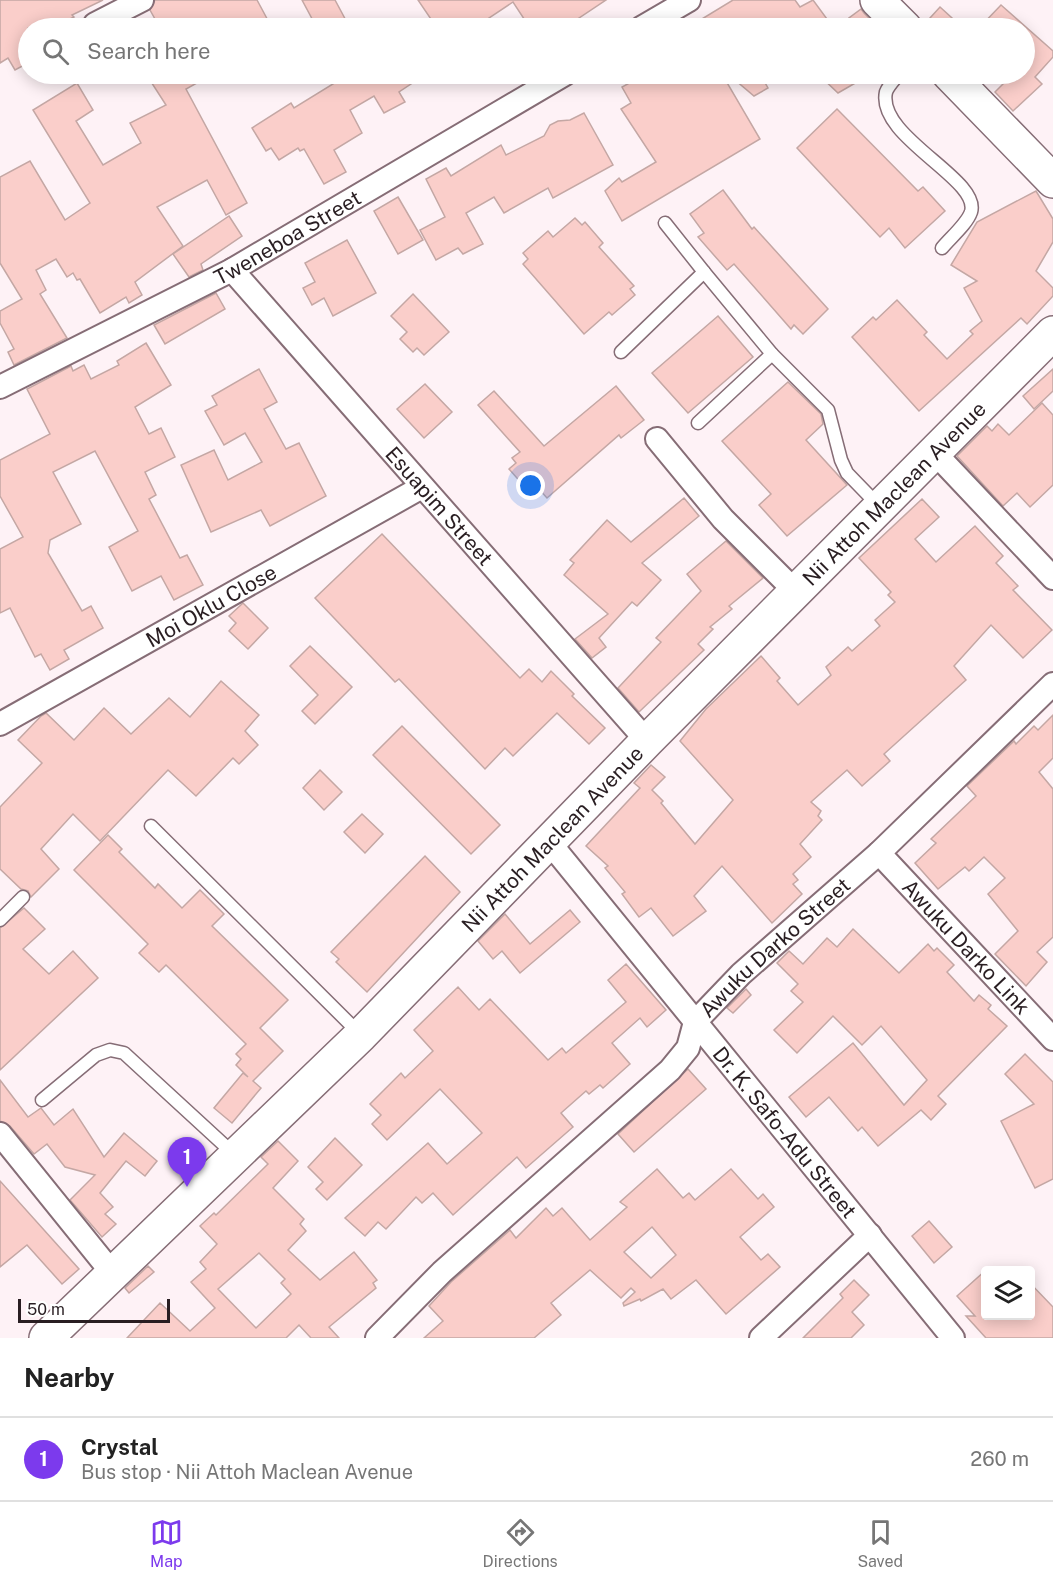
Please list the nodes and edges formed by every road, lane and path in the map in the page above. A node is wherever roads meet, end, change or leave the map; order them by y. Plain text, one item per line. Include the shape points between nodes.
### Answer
1 (142, 0) edge
2 (690, 0) edge
3 (877, 0) edge
4 (107, 18) edge
5 (658, 18) edge
6 (895, 18) edge
7 (548, 84) edge
8 (892, 84) edge
9 (959, 84) edge
10 (1053, 181) edge
11 (665, 224) dead end
12 (942, 248) dead end
13 (232, 270) junction
14 (704, 272) junction
15 (1053, 333) edge
16 (621, 352) dead end
17 (772, 354) junction
18 (0, 387) edge
19 (698, 423) dead end
20 (657, 439) dead end
21 (934, 453) junction
22 (422, 487) junction
23 (881, 508) junction
24 (1053, 578) edge
25 (796, 592) junction
26 (1053, 684) edge
27 (0, 724) edge
28 (647, 741) junction
29 (151, 826) dead end
30 (549, 843) junction
31 (879, 853) junction
32 (23, 897) dead end
33 (0, 920) edge
34 (695, 1022) junction
35 (361, 1035) junction
36 (1053, 1039) edge
37 (42, 1100) dead end
38 (0, 1134) edge
39 (236, 1155) junction
40 (870, 1235) junction
41 (113, 1274) junction
42 (59, 1334) edge
43 (377, 1338) edge
44 (761, 1338) edge
45 (953, 1338) edge

1 - 4 street
2 - 5 street
3 - 6 street
7 - 13 street, Tweneboa Street
8 - 12 lane via 885,101 894,123 972,201 971,213
9 - 10 street
11 - 14 lane
13 - 18 street, Tweneboa Street
13 - 22 street, Esuapim Street
14 - 16 lane
14 - 17 lane
15 - 21 street, Nii Attoh Maclean Avenue
17 - 19 lane
17 - 23 lane via 828,410 847,473
20 - 25 street via 723,519
21 - 23 street, Nii Attoh Maclean Avenue
21 - 24 street
22 - 27 street, Moi Oklu Close
22 - 28 street, Esuapim Street
23 - 25 street, Nii Attoh Maclean Avenue
25 - 28 street, Nii Attoh Maclean Avenue
26 - 31 street, Awuku Darko Street
28 - 30 street, Nii Attoh Maclean Avenue
29 - 35 lane
30 - 34 street, Dr. K. Safo-Adu Street
30 - 35 street, Nii Attoh Maclean Avenue
31 - 34 street, Awuku Darko Street via 741,974
31 - 36 street, Awuku Darko Link
32 - 33 lane
34 - 40 street, Dr. K. Safo-Adu Street
34 - 43 street, Awuku Darko Street via 688,1048 670,1070 442,1272
35 - 39 street, Nii Attoh Maclean Avenue
37 - 39 lane via 96,1055 110,1050 124,1053
38 - 41 street
39 - 41 street, Nii Attoh Maclean Avenue
40 - 44 street
40 - 45 street, Dr. K. Safo-Adu Street
41 - 42 street, Nii Attoh Maclean Avenue

